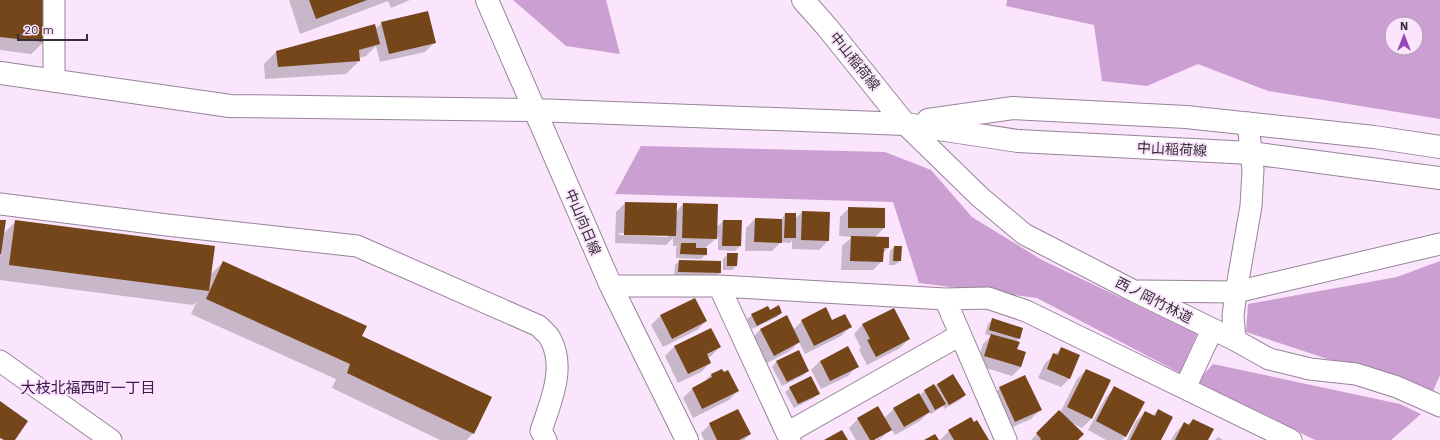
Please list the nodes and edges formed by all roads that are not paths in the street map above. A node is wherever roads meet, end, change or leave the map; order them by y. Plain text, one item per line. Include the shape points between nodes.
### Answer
1 (54, 0) edge
2 (487, 0) edge
3 (803, 0) edge
4 (0, 73) edge
5 (54, 81) junction
6 (535, 110) junction
7 (1248, 123) junction
8 (905, 124) junction
9 (1440, 147) edge
10 (1251, 153) junction
11 (1440, 178) edge
12 (0, 204) edge
13 (1440, 244) edge
14 (611, 286) junction
15 (719, 286) junction
16 (1134, 291) junction
17 (1236, 292) junction
18 (945, 299) junction
19 (1212, 330) junction
20 (960, 335) junction
21 (1235, 340) junction
22 (0, 362) edge
23 (1185, 388) junction
24 (1440, 406) edge
25 (788, 437) edge
26 (111, 440) edge
27 (546, 440) edge
28 (687, 440) edge
29 (1006, 440) edge
30 (1291, 440) edge

1 - 5 street
2 - 6 main road, 中山向日線
3 - 8 main road, 中山稲荷線
4 - 5 main road
5 - 6 main road via 230,106
6 - 8 main road
6 - 14 main road, 中山向日線
7 - 8 main road via 1186,117 1013,108
7 - 9 main road
7 - 10 street
8 - 10 main road, 中山稲荷線 via 1018,141
8 - 16 street, 西ノ岡竹林道 via 980,197 1024,234
10 - 11 main road, 中山稲荷線
10 - 17 street via 1251,206
12 - 27 street via 357,246 539,326 551,339 557,353 554,391 541,431
13 - 17 street
14 - 15 street
14 - 28 main road, 中山向日線
15 - 18 street
15 - 25 street
16 - 17 street
16 - 19 street, 西ノ岡竹林道
17 - 21 street via 1233,316
18 - 20 street
18 - 23 street via 988,298 1026,311
19 - 21 street, 西ノ岡竹林道
19 - 23 street
20 - 25 street
20 - 29 street
21 - 24 street, 西ノ岡竹林道 via 1269,359 1310,369 1356,374 1397,387
22 - 26 street
23 - 30 street

